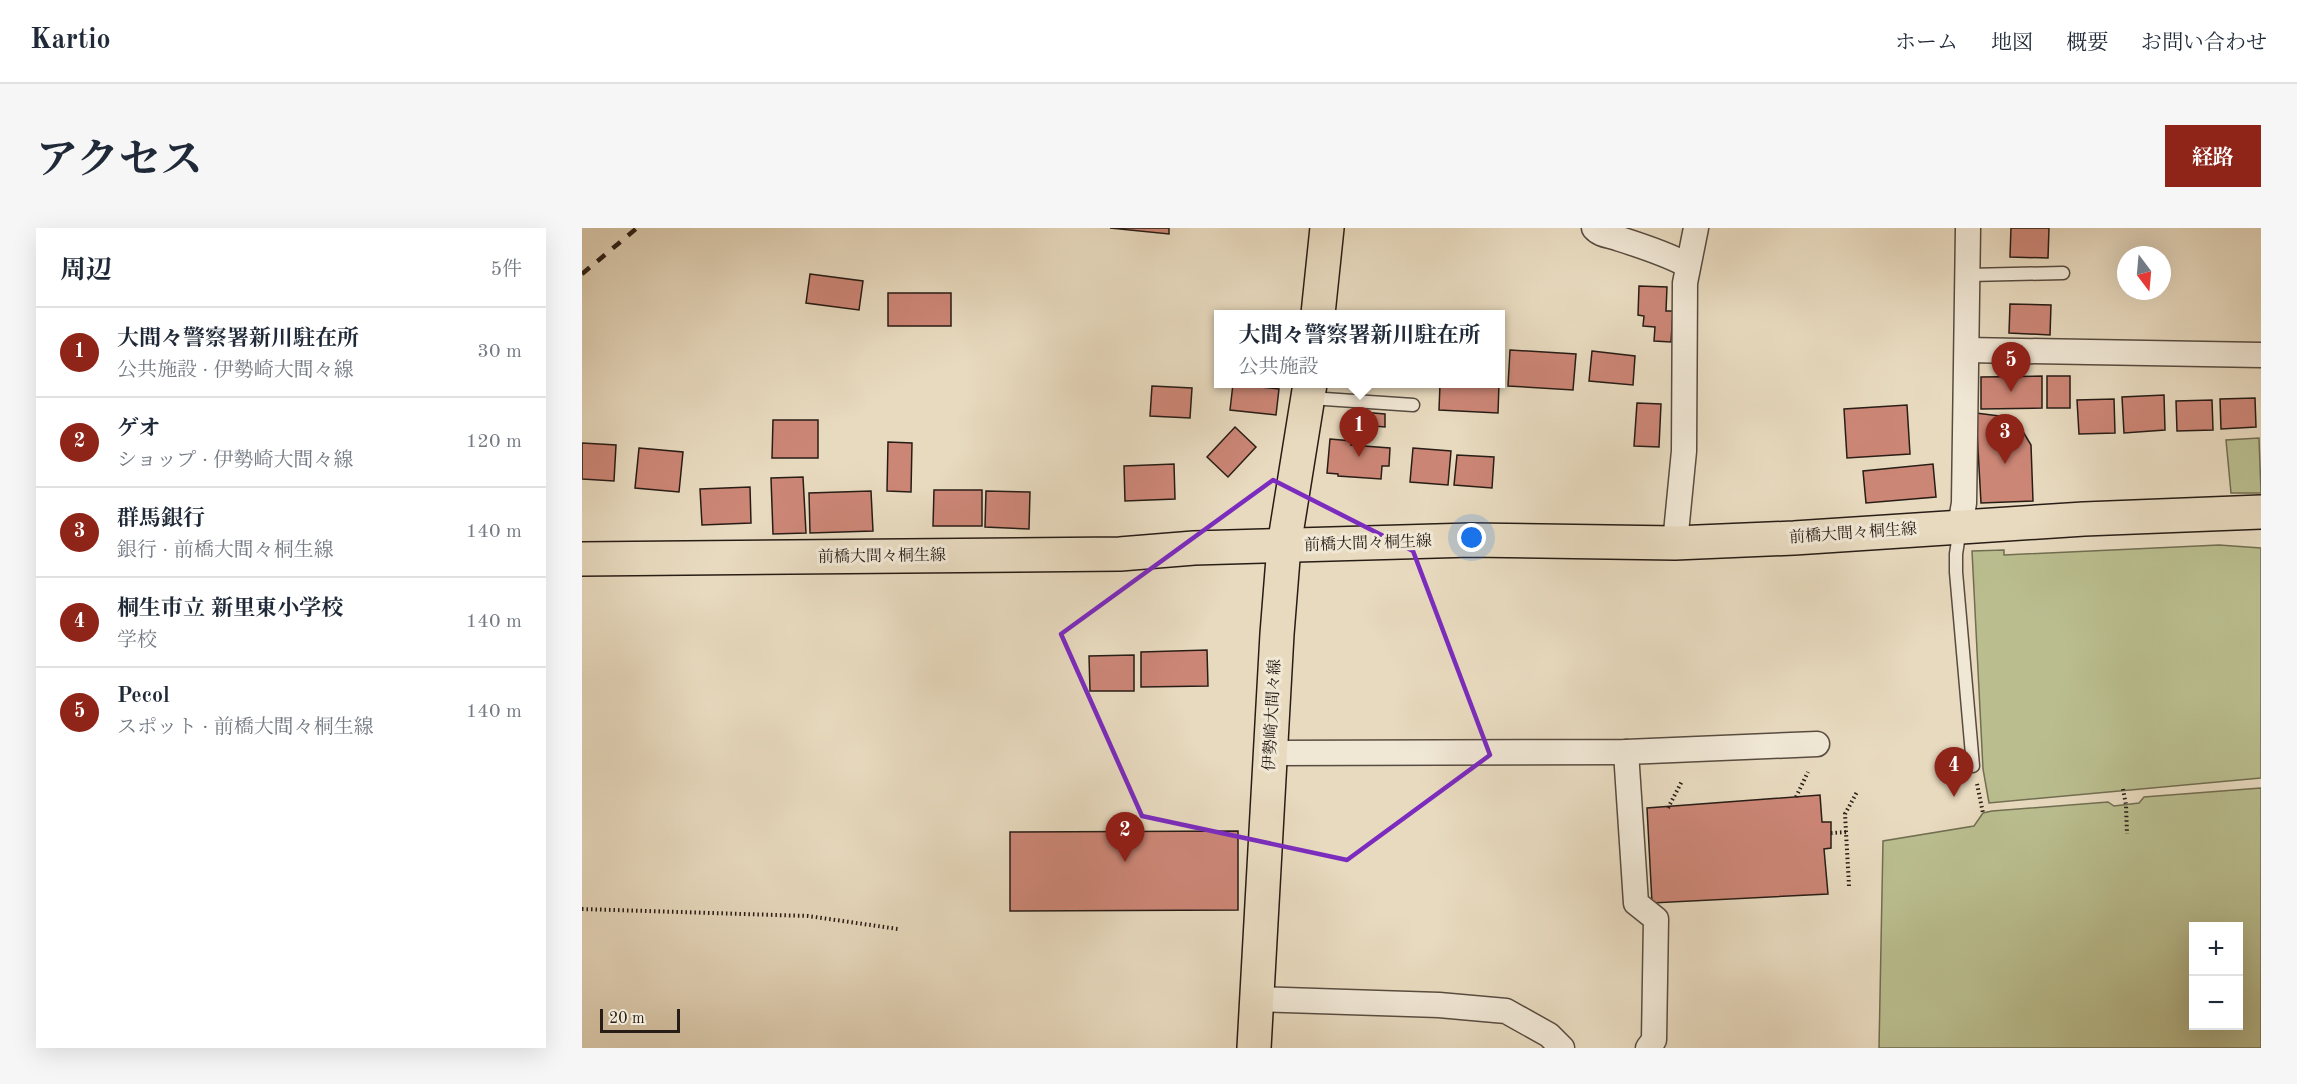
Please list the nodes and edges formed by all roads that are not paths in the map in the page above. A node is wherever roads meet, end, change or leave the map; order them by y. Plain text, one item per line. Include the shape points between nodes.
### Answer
1 (1327, 228) edge
2 (1594, 228) edge
3 (1696, 228) edge
4 (1968, 228) edge
5 (1688, 265) junction
6 (2063, 273) dead end
7 (1969, 275) junction
8 (1319, 310) edge
9 (1967, 350) junction
10 (2261, 355) edge
11 (1309, 391) edge
12 (1413, 405) dead end
13 (2261, 512) edge
14 (1960, 526) junction
15 (1675, 543) junction
16 (1284, 546) junction
17 (582, 559) edge
18 (1817, 744) dead end
19 (1626, 752) junction
20 (1271, 753) junction
21 (1973, 766) road end
22 (1256, 999) junction
23 (1254, 1048) edge
24 (1562, 1048) edge
25 (1648, 1048) edge

1 - 8 main road
2 - 5 street via 1598,233
3 - 5 street
4 - 7 street
5 - 15 street via 1684,451
6 - 7 lane
7 - 9 street
9 - 10 street
9 - 14 street via 1964,503
11 - 12 lane
11 - 16 main road, 伊勢崎大間々線
13 - 14 main road, 前橋大間々桐生線
14 - 15 main road, 前橋大間々桐生線
14 - 21 lane via 1956,572
15 - 16 main road, 前橋大間々桐生線 via 1471,540
16 - 17 main road, 前橋大間々桐生線 via 1108,554
16 - 20 main road, 伊勢崎大間々線
18 - 19 street
19 - 20 street
19 - 25 street via 1636,903 1656,919 1654,1040
20 - 22 main road, 伊勢崎大間々線
22 - 23 main road, 伊勢崎大間々線
22 - 24 street via 1506,1011 1549,1035

